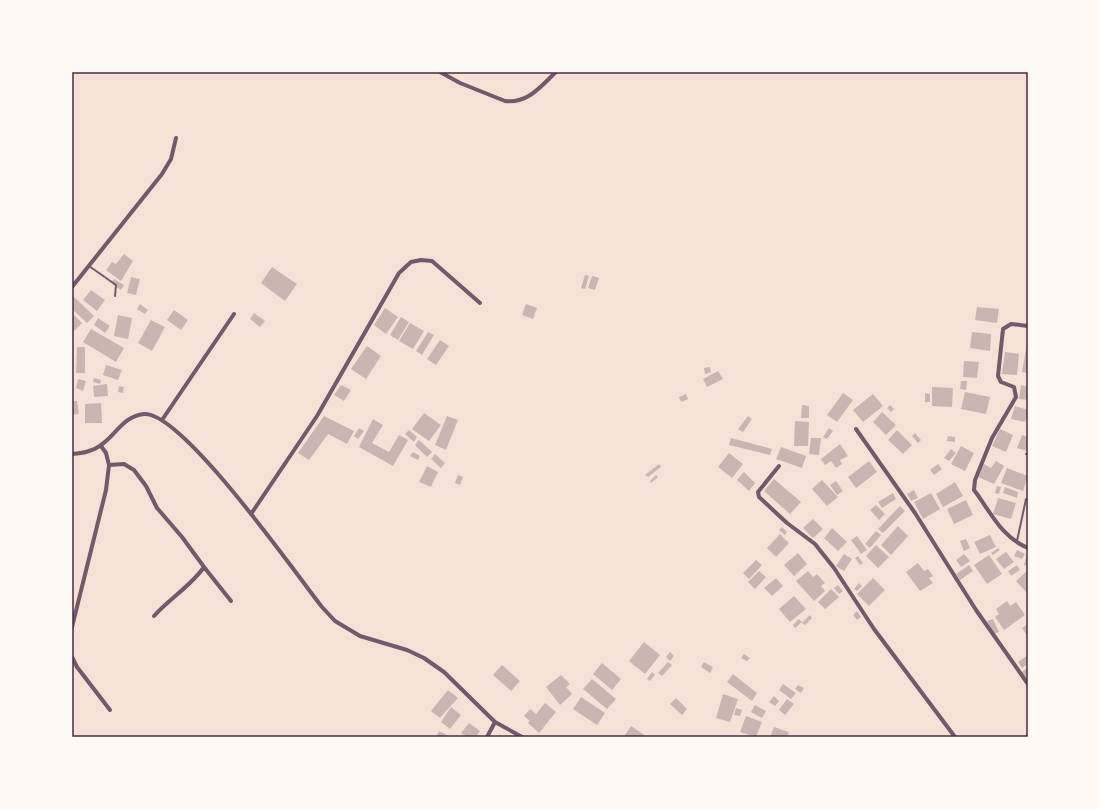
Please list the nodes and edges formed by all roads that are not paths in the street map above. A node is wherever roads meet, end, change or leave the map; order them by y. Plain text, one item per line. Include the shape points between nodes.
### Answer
1 (440, 72) edge
2 (556, 72) edge
3 (176, 138) dead end
4 (89, 266) junction
5 (72, 287) edge
6 (115, 296) dead end
7 (480, 303) dead end
8 (234, 314) dead end
9 (1028, 326) edge
10 (162, 420) junction
11 (856, 429) dead end
12 (100, 446) junction
13 (72, 454) edge
14 (109, 465) junction
15 (779, 466) dead end
16 (1028, 499) edge
17 (251, 514) junction
18 (1017, 543) junction
19 (1028, 548) edge
20 (204, 567) junction
21 (231, 602) dead end
22 (154, 616) dead end
23 (72, 627) edge
24 (72, 657) edge
25 (1028, 684) edge
26 (110, 710) dead end
27 (495, 722) junction
28 (487, 737) edge
29 (522, 737) edge
30 (955, 737) edge

1 - 2 street via 506,102 527,98
3 - 4 street via 171,159 162,174
4 - 5 street
4 - 6 lane via 116,285
7 - 17 street via 432,261 411,262 399,273 317,416
8 - 10 street
9 - 18 street via 1011,324 1003,329 998,376 1001,382 1014,388 1016,397 992,438 974,484 977,494 998,525
10 - 12 street via 149,414 135,416 125,421
10 - 17 street via 194,448
11 - 25 street via 911,506 976,610
12 - 13 street
12 - 14 street via 106,453
14 - 20 street via 124,464 134,470 157,508
14 - 23 street via 106,490
15 - 30 street via 758,492 759,497 815,544 874,629
16 - 18 lane
17 - 27 street via 335,621 360,636 407,650 424,658 444,672
18 - 19 street
20 - 21 street
20 - 22 street via 197,578
24 - 26 street
27 - 28 street
27 - 29 street

